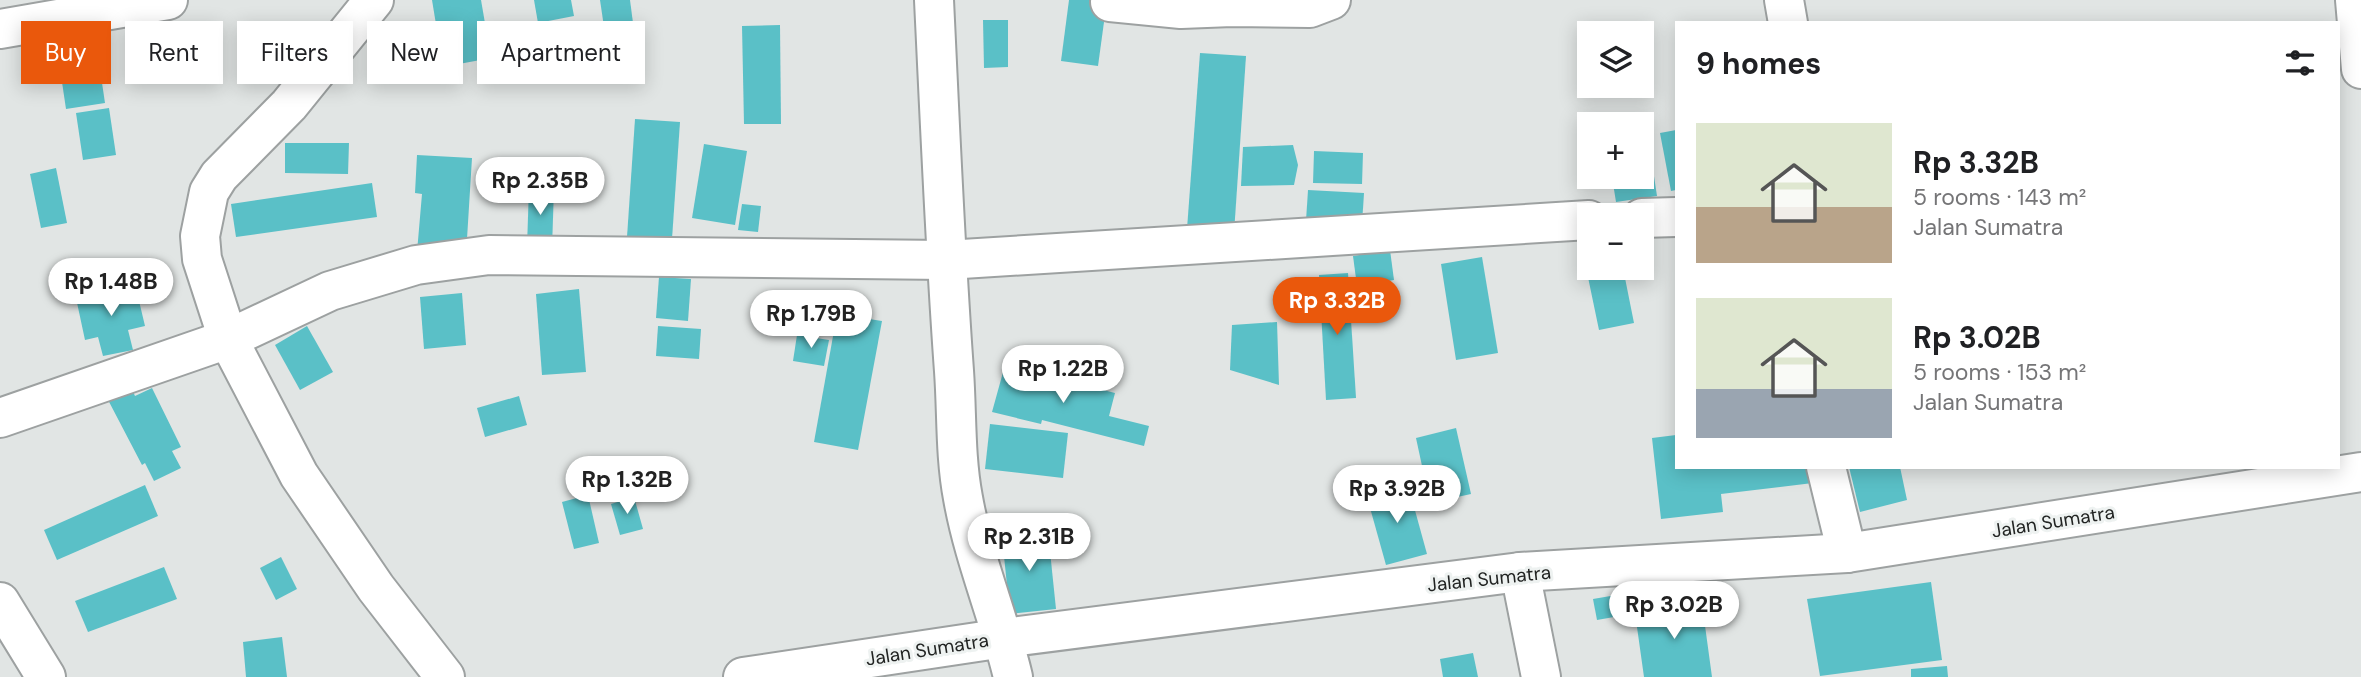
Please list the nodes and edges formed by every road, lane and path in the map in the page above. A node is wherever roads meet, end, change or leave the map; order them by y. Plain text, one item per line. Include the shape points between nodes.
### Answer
1 (168, 0) edge
2 (374, 0) edge
3 (934, 0) edge
4 (1331, 0) edge
5 (1784, 0) edge
6 (2355, 0) edge
7 (1110, 2) dead end
8 (1788, 21) edge
9 (0, 29) edge
10 (2353, 59) edge
11 (1675, 217) edge
12 (1654, 218) edge
13 (1577, 221) edge
14 (946, 260) junction
15 (228, 339) junction
16 (0, 418) edge
17 (1826, 469) edge
18 (2361, 472) edge
19 (1847, 553) junction
20 (1520, 572) junction
21 (0, 602) edge
22 (1004, 638) junction
23 (46, 677) edge
24 (444, 677) edge
25 (743, 677) edge
26 (1013, 677) edge
27 (1541, 677) edge

1 - 9 main road
2 - 15 main road via 289,105 209,192 200,236 202,259
3 - 14 main road
4 - 7 main road via 1310,8 1181,9
5 - 8 main road
6 - 10 main road
11 - 12 main road
13 - 14 main road
14 - 15 main road via 489,255 415,265 330,291
14 - 22 main road via 962,497
15 - 16 main road
15 - 24 main road via 299,475
17 - 19 main road
18 - 19 main road, Jalan Sumatra
19 - 20 main road, Jalan Sumatra
20 - 22 main road, Jalan Sumatra
20 - 27 main road
21 - 23 main road
22 - 25 main road, Jalan Sumatra
22 - 26 main road

